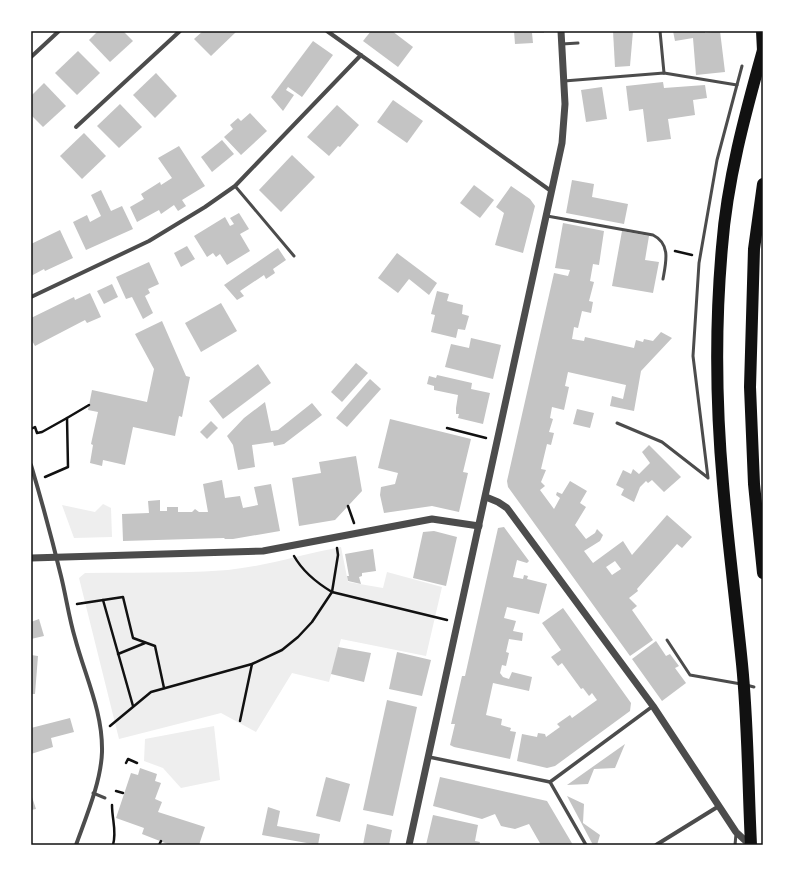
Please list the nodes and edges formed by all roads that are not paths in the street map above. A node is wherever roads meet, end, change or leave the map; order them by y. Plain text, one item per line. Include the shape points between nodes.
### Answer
1 (59, 31) edge
2 (180, 31) edge
3 (327, 31) edge
4 (561, 31) edge
5 (660, 31) edge
6 (762, 31) edge
7 (578, 43) dead end
8 (562, 44) junction
9 (763, 51) edge
10 (361, 55) junction
11 (31, 57) edge
12 (742, 66) dead end
13 (664, 73) junction
14 (564, 81) junction
15 (737, 85) junction
16 (76, 127) dead end
17 (763, 184) edge
18 (235, 186) junction
19 (552, 191) junction
20 (547, 216) junction
21 (294, 256) dead end
22 (664, 279) dead end
23 (31, 297) edge
24 (617, 423) dead end
25 (31, 465) edge
26 (486, 497) junction
27 (479, 526) junction
28 (31, 558) edge
29 (57, 558) junction
30 (763, 573) edge
31 (667, 640) dead end
32 (754, 687) dead end
33 (653, 706) junction
34 (429, 757) junction
35 (550, 782) junction
36 (93, 793) junction
37 (105, 798) dead end
38 (719, 805) junction
39 (736, 832) junction
40 (76, 845) edge
41 (409, 845) edge
42 (586, 845) edge
43 (656, 845) edge
44 (735, 845) edge
45 (750, 845) edge

1 - 11 street
2 - 16 street
3 - 10 street
4 - 8 street
5 - 13 lane
6 - 9 highway
7 - 8 lane
8 - 14 street
9 - 45 highway via 744,119 731,184 722,245 718,306 718,386 723,484 742,667
10 - 18 street
10 - 19 street
12 - 15 lane
13 - 14 lane
13 - 15 lane
14 - 19 street via 562,143
15 - 24 lane via 717,160 699,263 693,356 708,478 662,442
17 - 30 highway via 754,249 750,387 754,484
18 - 21 lane
18 - 23 street via 149,241
19 - 20 street
20 - 22 lane via 653,235 661,239 666,253
20 - 26 street
25 - 29 street
26 - 27 street
26 - 33 street via 507,508
27 - 29 street via 432,519 263,552
27 - 34 street
28 - 29 street
29 - 36 street via 75,638 92,688 99,719 100,764
31 - 32 lane via 690,675
33 - 35 street
33 - 38 street
34 - 35 street
34 - 41 street
35 - 42 street
36 - 37 lane
36 - 40 street
38 - 39 street
38 - 43 street
39 - 44 lane
39 - 45 street

